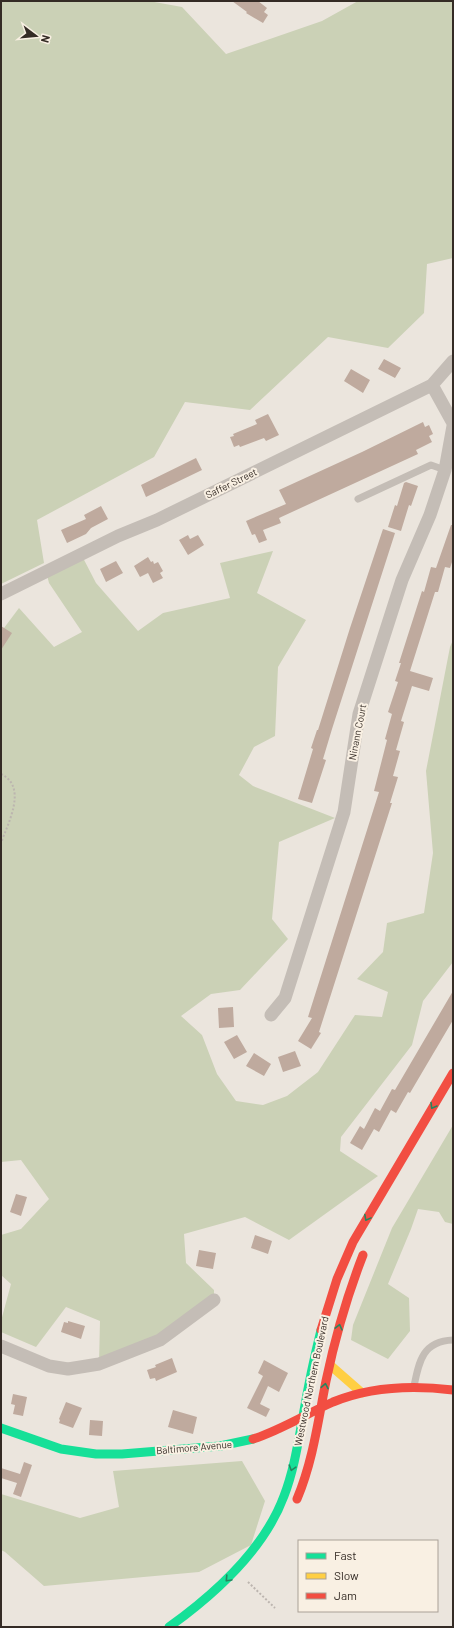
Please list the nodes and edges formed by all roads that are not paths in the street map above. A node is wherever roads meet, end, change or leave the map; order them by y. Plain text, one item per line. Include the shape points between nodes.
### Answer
1 (453, 361) edge
2 (432, 385) junction
3 (453, 424) edge
4 (445, 470) junction
5 (358, 498) dead end
6 (1, 594) edge
7 (271, 1015) dead end
8 (453, 1073) edge
9 (367, 1246) dead end
10 (214, 1300) dead end
11 (453, 1340) edge
12 (1, 1346) edge
13 (330, 1364) junction
14 (414, 1386) junction
15 (453, 1390) edge
16 (362, 1393) junction
17 (321, 1408) junction
18 (303, 1416) junction
19 (1, 1428) edge
20 (293, 1508) dead end
21 (169, 1627) edge

1 - 2 street, Saffer Street
2 - 3 street, Ninann Court
2 - 6 street, Saffer Street
3 - 4 street, Ninann Court
4 - 5 lane via 431,465
4 - 7 street, Ninann Court via 430,515 402,580 359,714 344,812 285,998
8 -> 18 main road, Westwood Northern Boulevard via 376,1202 338,1278 319,1336
13 -> 9 main road, Westwood Northern Boulevard via 352,1281
10 - 12 street via 160,1340 99,1364 68,1369 48,1366
11 - 14 lane via 427,1349
13 - 16 main road
17 -> 13 main road, Westwood Northern Boulevard
14 - 15 main road, Baltimore Avenue
14 - 16 main road, Baltimore Avenue
16 - 17 main road, Baltimore Avenue via 334,1401
17 - 18 main road, Baltimore Avenue
17 - 20 main road, Westwood Northern Boulevard via 309,1463
18 - 19 main road, Baltimore Avenue via 266,1434 229,1445 101,1455 70,1451
18 -> 21 main road, Westwood Northern Boulevard via 294,1462 283,1498 257,1544 221,1586 199,1606

